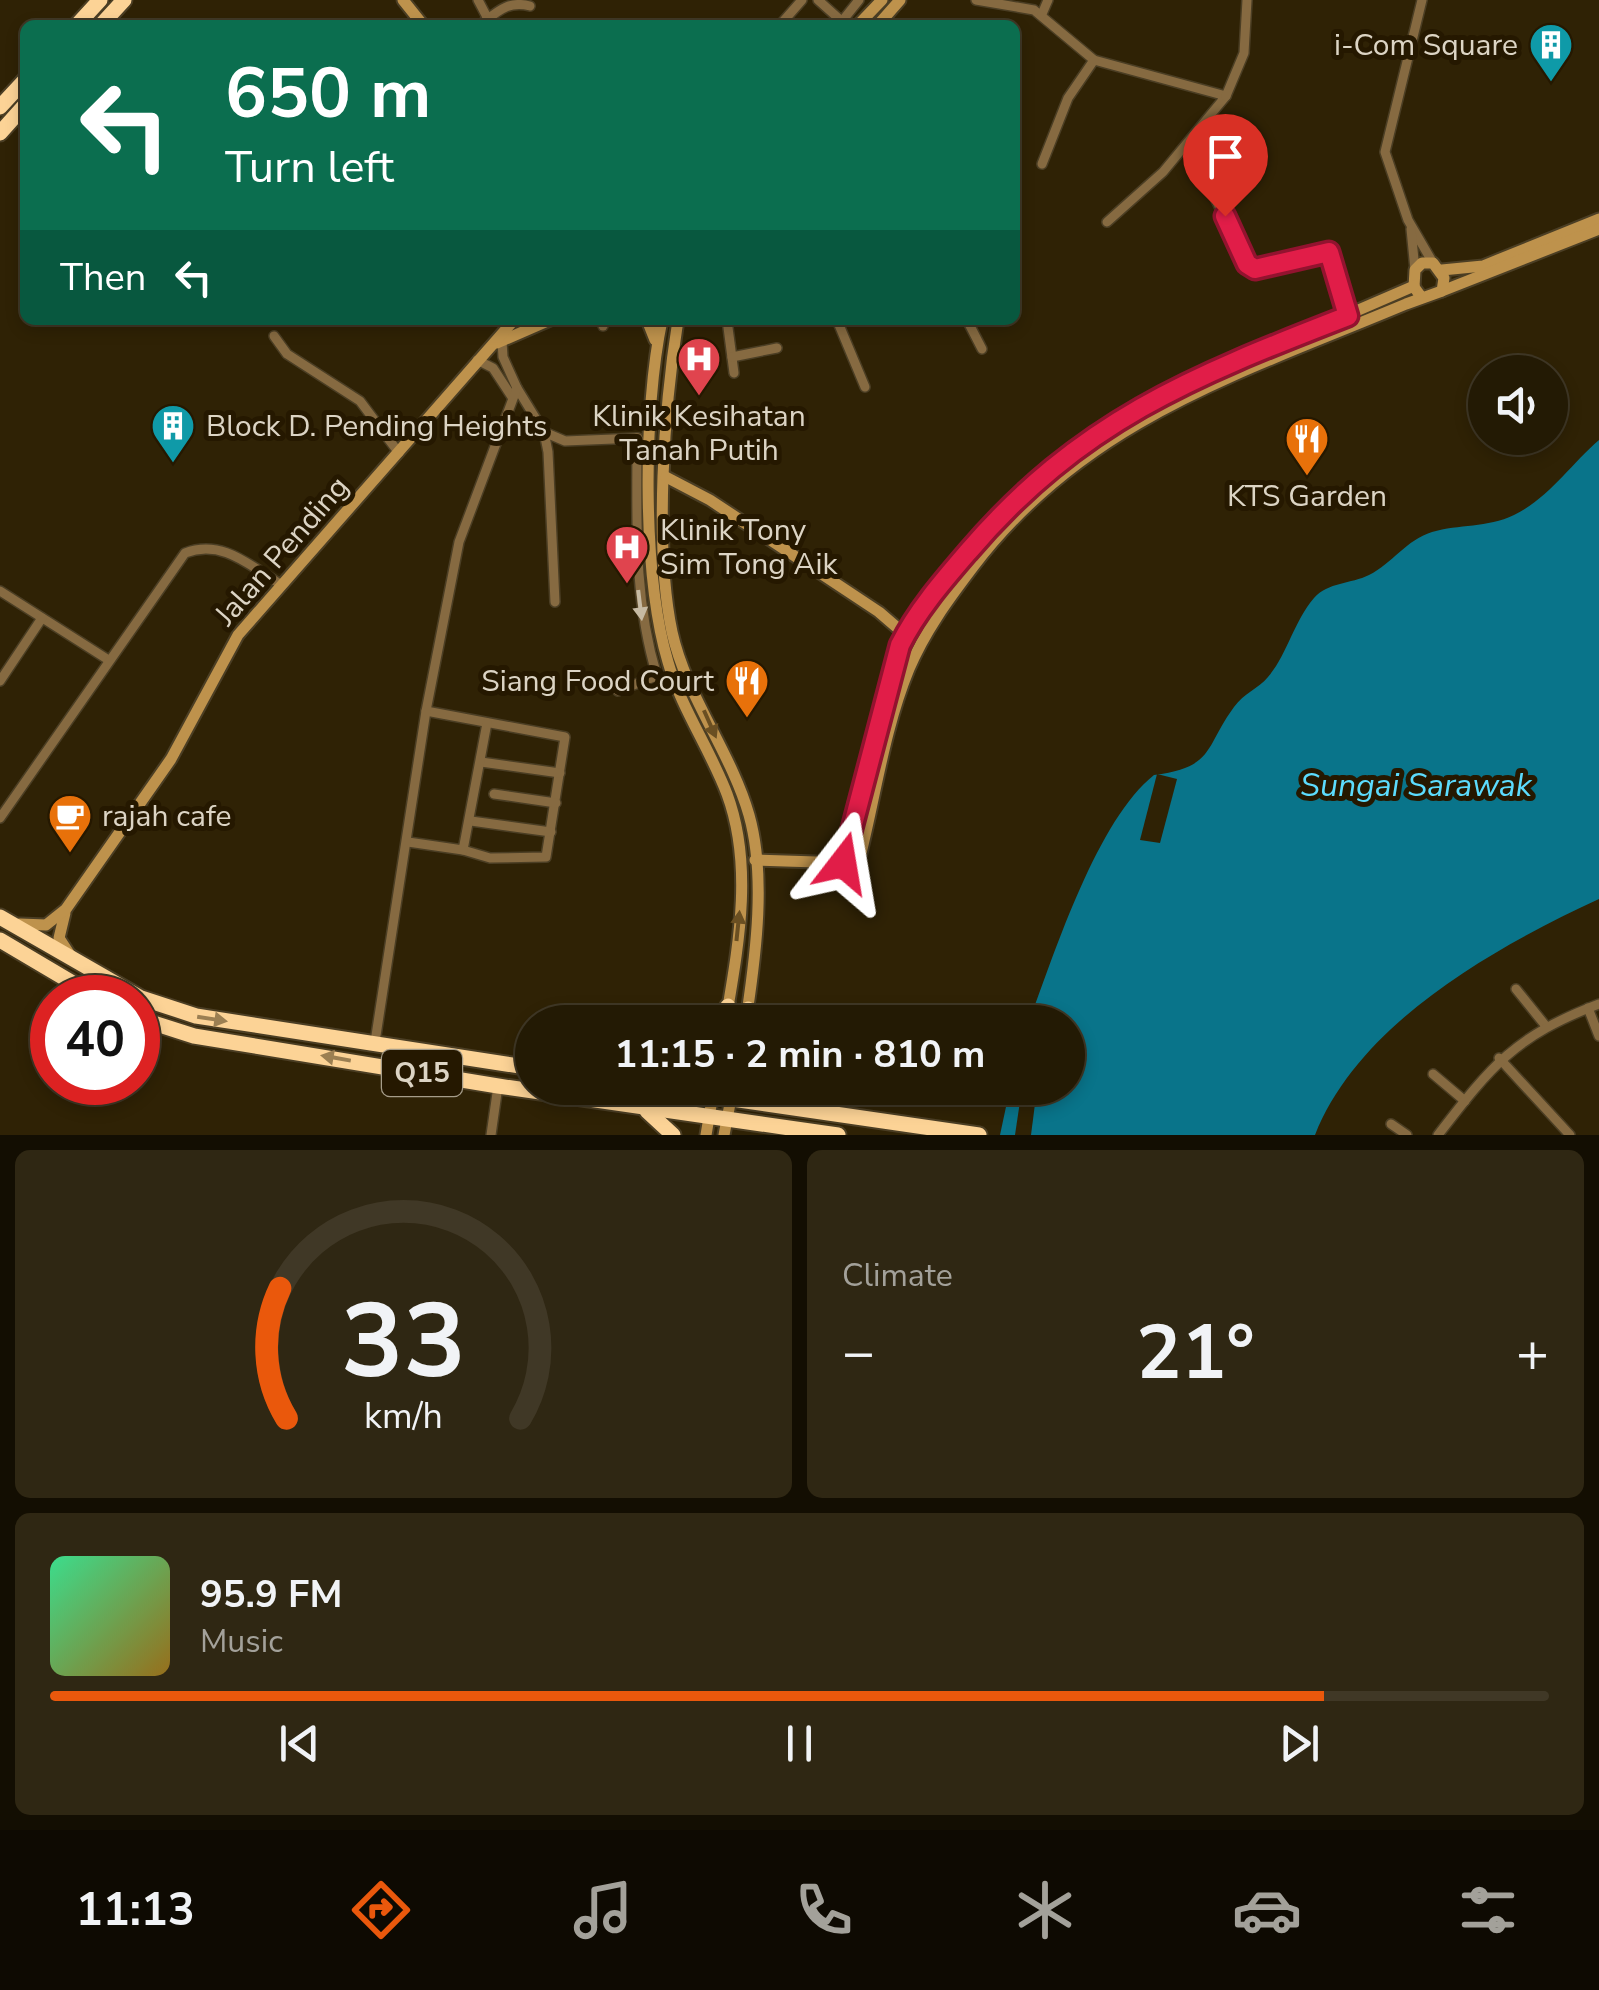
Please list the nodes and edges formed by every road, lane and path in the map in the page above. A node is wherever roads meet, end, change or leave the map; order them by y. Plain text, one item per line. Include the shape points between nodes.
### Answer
1 (100, 0) edge
2 (124, 0) edge
3 (402, 0) edge
4 (802, 0) edge
5 (818, 0) edge
6 (882, 0) edge
7 (900, 0) edge
8 (976, 0) edge
9 (1048, 0) edge
10 (1247, 0) edge
11 (1422, 0) edge
12 (530, 6) dead end
13 (1042, 14) junction
14 (81, 20) edge
15 (107, 20) edge
16 (419, 20) edge
17 (486, 20) edge
18 (784, 20) edge
19 (838, 20) edge
20 (863, 20) edge
21 (882, 20) edge
22 (1094, 60) junction
23 (20, 85) edge
24 (1226, 96) junction
25 (0, 107) edge
26 (20, 111) edge
27 (0, 133) edge
28 (1042, 164) dead end
29 (1200, 168) dead end
30 (1599, 219) edge
31 (1107, 222) dead end
32 (1411, 226) junction
33 (1599, 228) edge
34 (1437, 266) junction
35 (1415, 270) junction
36 (1414, 286) junction
37 (1442, 291) junction
38 (1422, 298) junction
39 (1348, 316) junction
40 (509, 325) edge
41 (539, 325) edge
42 (649, 325) edge
43 (661, 325) edge
44 (677, 325) edge
45 (728, 325) edge
46 (839, 325) edge
47 (970, 325) edge
48 (274, 336) dead end
49 (502, 341) junction
50 (488, 347) junction
51 (777, 348) dead end
52 (656, 349) junction
53 (982, 349) dead end
54 (732, 357) junction
55 (477, 360) junction
56 (734, 374) dead end
57 (865, 387) dead end
58 (515, 392) junction
59 (544, 432) junction
60 (636, 438) junction
61 (651, 438) junction
62 (566, 441) junction
63 (548, 452) junction
64 (398, 453) junction
65 (666, 477) junction
66 (280, 584) junction
67 (0, 591) edge
68 (556, 602) dead end
69 (879, 612) junction
70 (919, 613) junction
71 (42, 618) junction
72 (931, 623) junction
73 (904, 636) junction
74 (106, 660) junction
75 (892, 664) junction
76 (670, 670) junction
77 (658, 676) junction
78 (0, 681) edge
79 (618, 692) dead end
80 (426, 711) junction
81 (487, 724) junction
82 (480, 762) junction
83 (560, 773) junction
84 (494, 794) dead end
85 (556, 803) junction
86 (0, 818) edge
87 (471, 822) junction
88 (551, 832) junction
89 (408, 842) junction
90 (463, 850) junction
91 (754, 860) junction
92 (843, 863) junction
93 (66, 909) junction
94 (4, 919) edge
95 (0, 940) edge
96 (0, 951) edge
97 (18, 952) junction
98 (84, 966) junction
99 (58, 975) edge
100 (1516, 989) dead end
101 (728, 1005) edge
102 (748, 1005) edge
103 (1594, 1006) edge
104 (160, 1025) edge
105 (1545, 1025) junction
106 (1599, 1036) edge
107 (375, 1042) junction
108 (1499, 1058) junction
109 (515, 1065) edge
110 (1433, 1074) dead end
111 (498, 1086) junction
112 (1464, 1100) junction
113 (712, 1105) edge
114 (788, 1105) edge
115 (805, 1105) edge
116 (636, 1106) junction
117 (812, 1110) junction
118 (709, 1118) junction
119 (1391, 1124) dead end
120 (726, 1128) edge
121 (491, 1135) edge
122 (674, 1135) edge
123 (706, 1135) edge
124 (836, 1135) edge
125 (979, 1135) edge
126 (1407, 1135) edge
127 (1438, 1135) edge
128 (1570, 1135) edge

1 - 14 highway
2 - 15 highway
3 - 16 street
4 - 18 street
5 - 19 street
6 - 20 street
7 - 21 street
8 - 13 street
9 - 13 street
10 - 24 street via 1244,54
11 - 32 street via 1385,152
12 - 17 street via 504,6
13 - 22 street
22 - 24 street
22 - 28 street via 1068,98
23 - 25 highway
24 - 31 street via 1163,172
26 - 27 highway
29 - 39 street via 1247,264 1270,268 1329,252
30 - 34 street via 1483,266
32 - 34 street
32 - 35 street
33 - 37 street
34 - 35 street
34 - 37 street
35 - 36 street
36 - 38 street
36 - 39 street
37 - 38 street
38 - 72 street via 1209,385 1117,433 1014,518
39 - 70 street via 1187,381 1084,441 1012,504
40 - 50 street
41 - 49 street, Jalan Pending
42 - 52 street
43 - 52 street
44 - 65 street
45 - 54 street
46 - 57 street
47 - 53 street
48 - 64 street via 287,354 360,402
49 - 50 street, Jalan Pending
49 - 58 street
50 - 55 street, Jalan Pending
51 - 54 street
52 - 61 street
54 - 56 street
55 - 58 street
55 - 64 street, Jalan Pending
58 - 59 street
58 - 80 street via 461,536
59 - 62 street
59 - 63 street
60 - 61 street
60 - 62 street
60 -> 77 street via 637,586
61 - 76 street via 654,599
62 - 63 street
63 - 68 street
64 - 66 street, Jalan Pending
65 - 69 street
65 -> 91 street via 673,635 744,803
66 - 74 street via 226,550 185,553
66 - 93 street, Jalan Pending via 238,635 187,734
67 - 71 street
69 - 70 street via 904,620
69 - 73 street
69 - 75 street via 893,640
70 - 73 street
71 - 74 street
71 - 78 street
72 - 73 street via 915,637
72 - 92 street via 909,670 861,853
73 - 75 street
74 - 86 street
75 - 92 street
76 - 77 street
101 -> 76 street via 740,906 738,833 726,791
77 - 79 street
80 - 81 street
80 - 89 street
81 - 82 street
81 - 83 street via 564,735
82 - 83 street
82 - 87 street
83 - 85 street
84 - 85 street
85 - 88 street
87 - 88 street
87 - 90 street
88 - 90 street via 548,852 539,860
89 - 90 street
89 - 107 street
91 - 92 street
91 - 102 street
93 - 94 street via 35,928
93 - 98 street via 59,938
94 - 98 highway, Q15
95 - 97 highway
96 - 97 highway
97 - 99 highway
98 -> 107 highway, Q15 via 141,998 196,1016
100 - 105 street
103 - 105 street
103 - 106 street
111 -> 104 highway, Q15
105 - 108 street
107 - 109 highway, Q15
108 - 112 street
108 - 128 street
110 - 112 street
111 - 116 highway, Q15
111 - 121 street
112 - 127 street
113 - 118 street
114 - 117 highway
115 - 117 highway
116 - 118 highway, Q15
116 - 122 highway
117 - 125 highway
118 - 120 highway, Q15
118 - 123 street
119 - 126 street
120 - 124 highway

